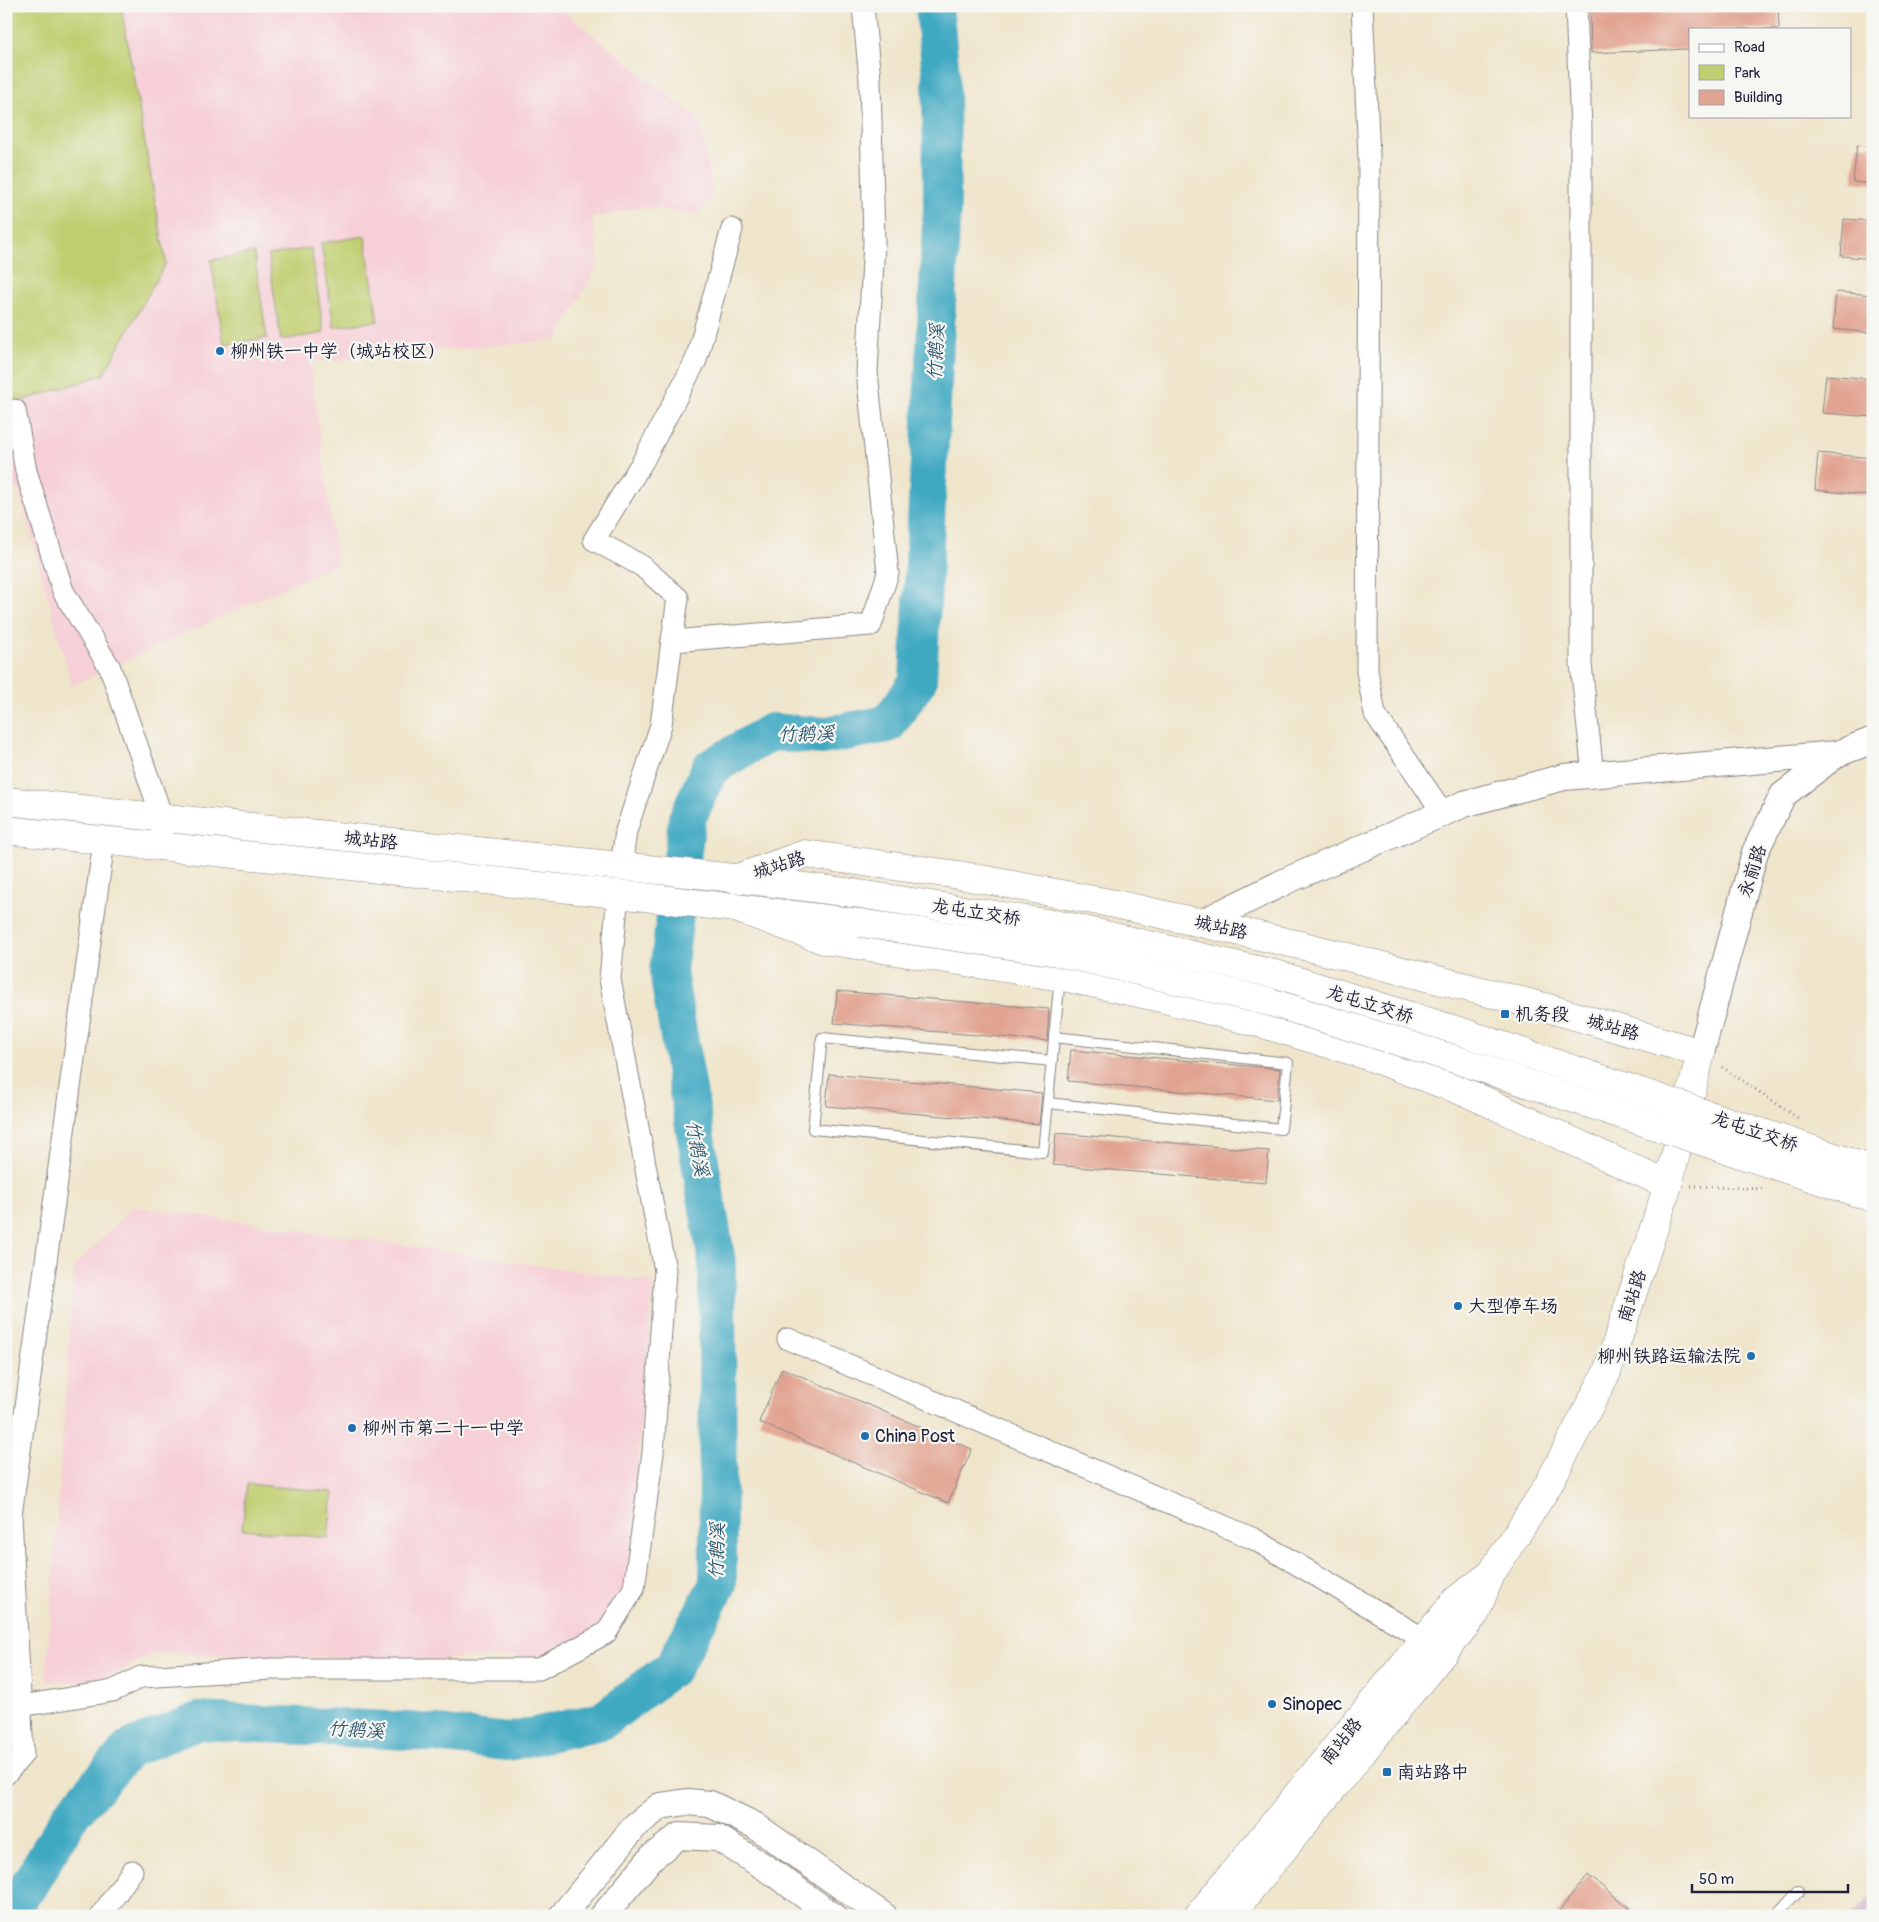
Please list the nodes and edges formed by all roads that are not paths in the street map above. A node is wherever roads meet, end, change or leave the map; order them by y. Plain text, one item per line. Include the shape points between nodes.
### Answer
1 (863, 6) edge
2 (1362, 6) edge
3 (1576, 6) edge
4 (732, 229) dead end
5 (15, 410) dead end
6 (672, 642) junction
7 (1873, 740) edge
8 (1837, 754) junction
9 (1594, 774) junction
10 (6, 801) edge
11 (1443, 813) junction
12 (162, 817) junction
13 (6, 830) edge
14 (104, 841) junction
15 (161, 847) junction
16 (630, 868) junction
17 (729, 878) junction
18 (853, 893) joint
19 (627, 895) junction
20 (726, 906) junction
21 (860, 923) joint
22 (1201, 923) junction
23 (1060, 977) junction
24 (1054, 1037) junction
25 (1701, 1053) junction
26 (1052, 1061) junction
27 (1048, 1103) junction
28 (1873, 1170) edge
29 (1668, 1185) junction
30 (1873, 1198) edge
31 (788, 1339) dead end
32 (1491, 1574) junction
33 (1424, 1640) junction
34 (21, 1706) junction
35 (6, 1774) edge
36 (132, 1870) dead end
37 (1799, 1891) dead end
38 (101, 1916) edge
39 (562, 1916) edge
40 (603, 1916) edge
41 (833, 1916) edge
42 (884, 1916) edge
43 (1198, 1916) edge
44 (1229, 1916) edge
45 (1776, 1916) edge

1 - 6 street via 870,80 874,242 867,372 888,573 871,625
2 - 11 street via 1369,157 1367,670 1375,714
3 - 9 street via 1581,128 1581,664
4 - 6 street via 696,360 643,461 594,540 642,566 678,598
5 - 12 street via 26,471 63,591 110,668
6 - 16 street via 661,725 626,831
7 - 8 street, 永前路
8 - 9 street
8 - 25 street, 永前路 via 1784,795 1755,852
9 - 11 street via 1564,777 1464,804
10 - 12 main road, 城站路
11 - 22 street
12 - 15 street
12 - 16 main road, 城站路
13 - 14 main road, 城站路
14 - 15 main road, 城站路
14 - 34 street via 11,1515
15 - 19 main road, 城站路
16 - 17 main road, 城站路
17 - 18 main road, 城站路
17 - 22 main road, 城站路 via 805,854 959,876
18 - 28 main road, 龙屯立交桥, bridge via 1066,926 1280,975 1459,1031
19 - 20 main road, 城站路
19 - 34 street via 610,979 664,1270 653,1453 634,1588 606,1633 539,1669 270,1669 141,1677 114,1691
20 - 21 main road, 城站路
20 - 23 main road, 城站路 via 824,940
21 - 30 main road, 龙屯立交桥, bridge via 1057,952 1270,1002 1451,1058
22 - 25 main road, 城站路 via 1541,1006
23 - 24 lane
23 - 29 main road, 城站路 via 1152,996 1359,1053 1472,1095
24 - 26 lane
24 - 27 lane via 1288,1063 1281,1130
25 - 29 main road, 南站路
26 - 27 lane
26 - 27 lane via 822,1038 813,1129 1043,1152
29 - 32 main road, 南站路 via 1607,1372 1547,1488
31 - 33 street via 1254,1539
32 - 33 main road, 南站路 via 1457,1599
32 - 44 main road, 南站路 via 1475,1614
33 - 43 main road, 南站路
34 - 35 street via 23,1754
36 - 38 street
37 - 45 lane
39 - 42 street via 635,1826 660,1806 687,1802 710,1804 754,1825
40 - 41 street via 652,1857 679,1836 718,1838

